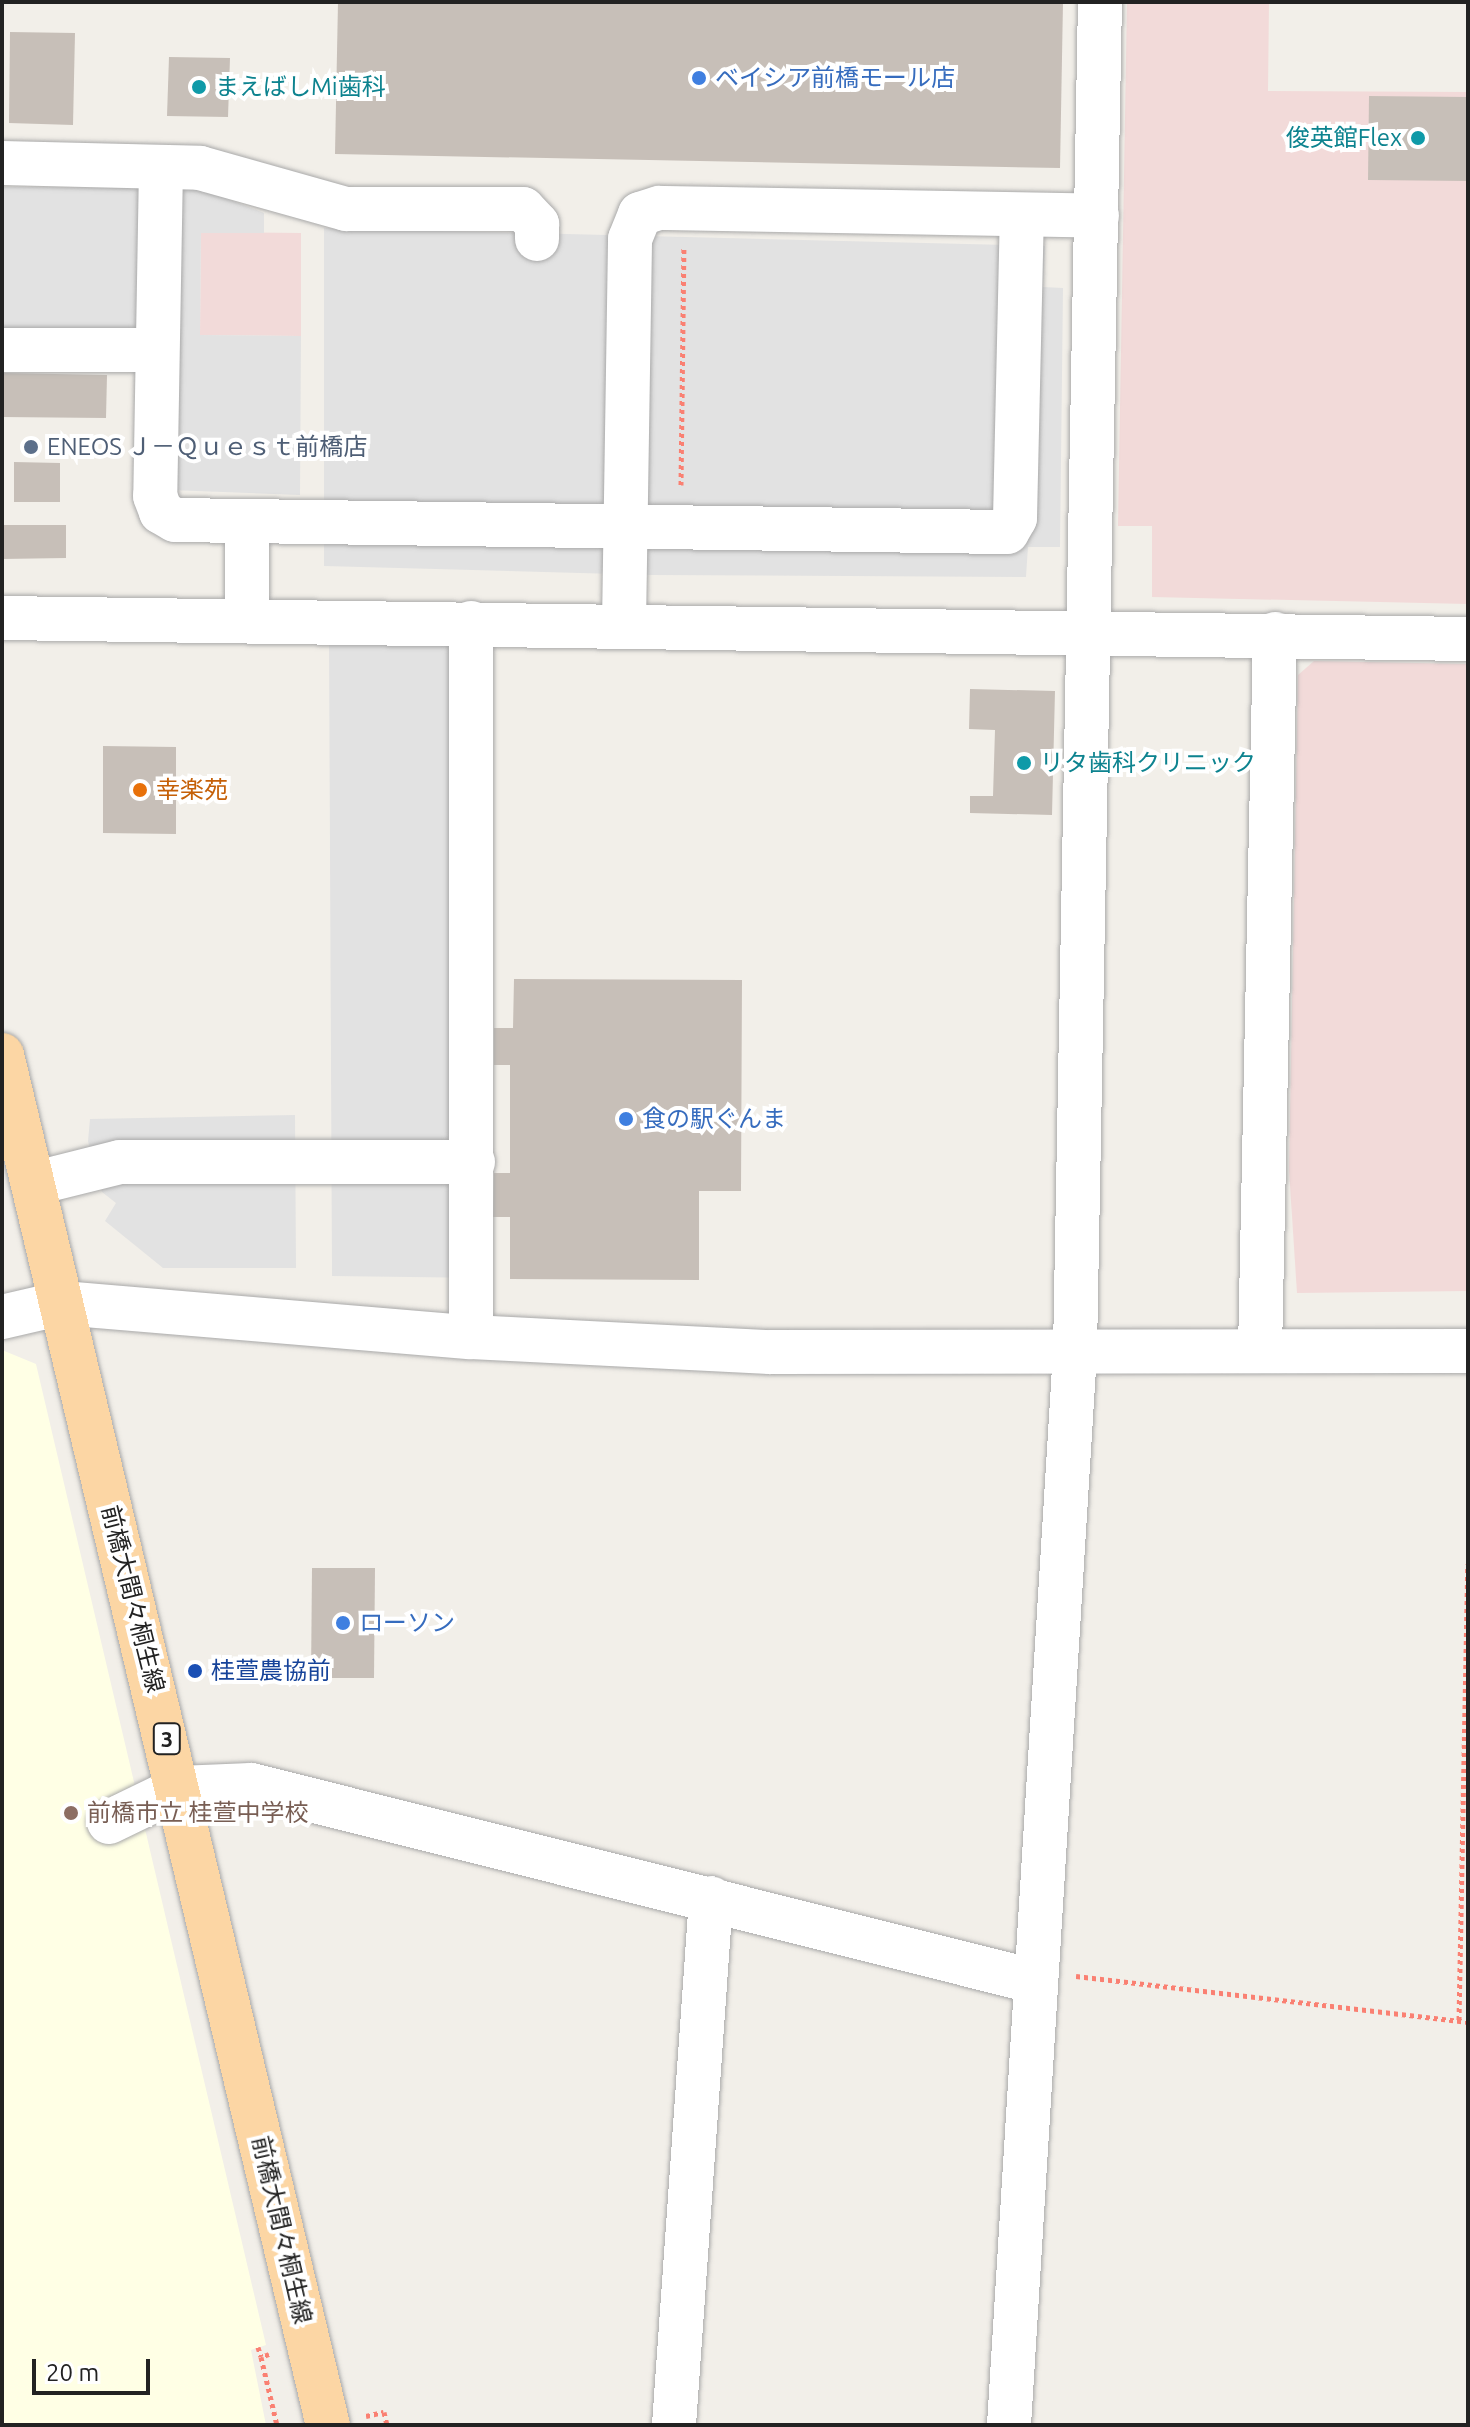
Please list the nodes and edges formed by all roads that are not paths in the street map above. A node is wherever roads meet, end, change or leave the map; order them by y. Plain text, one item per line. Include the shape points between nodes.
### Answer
1 (1100, 2) edge
2 (2, 163) edge
3 (161, 167) junction
4 (1022, 215) junction
5 (1097, 216) junction
6 (537, 239) dead end
7 (2, 350) edge
8 (157, 350) junction
9 (247, 521) junction
10 (626, 526) junction
11 (2, 618) edge
12 (247, 620) junction
13 (471, 623) junction
14 (624, 624) junction
15 (1090, 631) junction
16 (1275, 634) junction
17 (1468, 639) edge
18 (2, 1055) edge
19 (473, 1162) junction
20 (36, 1183) junction
21 (62, 1303) junction
22 (2, 1317) edge
23 (471, 1337) junction
24 (1075, 1351) junction
25 (1260, 1351) junction
26 (1468, 1351) edge
27 (179, 1788) junction
28 (109, 1822) dead end
29 (711, 1898) junction
30 (1033, 1981) junction
31 (328, 2425) edge
32 (674, 2425) edge
33 (1009, 2425) edge

1 - 5 street
2 - 3 street
3 - 6 street via 218,171 292,198 346,209 523,209 537,224
3 - 8 street
4 - 5 street
4 - 10 street via 685,209 640,214 630,239
4 - 10 street via 1015,518 1007,532
5 - 15 street
7 - 8 street
8 - 9 street via 154,478 161,512 175,520
9 - 10 street
9 - 12 street
10 - 14 street
11 - 12 street
12 - 13 street
13 - 14 street
13 - 19 street
14 - 15 street
15 - 16 street
15 - 24 street
16 - 17 street
16 - 25 street
18 - 20 main road, 前橋大間々桐生線 / 3
19 - 20 street via 120,1162
19 - 23 street
20 - 21 main road, 前橋大間々桐生線 / 3
21 - 22 street
21 - 23 street
21 - 27 main road, 前橋大間々桐生線 / 3
23 - 24 street via 770,1352
24 - 25 street
24 - 30 street
25 - 26 street
27 - 28 street
27 - 29 street via 268,1788
27 - 31 main road, 前橋大間々桐生線 / 3
29 - 30 street
29 - 32 street
30 - 33 street

